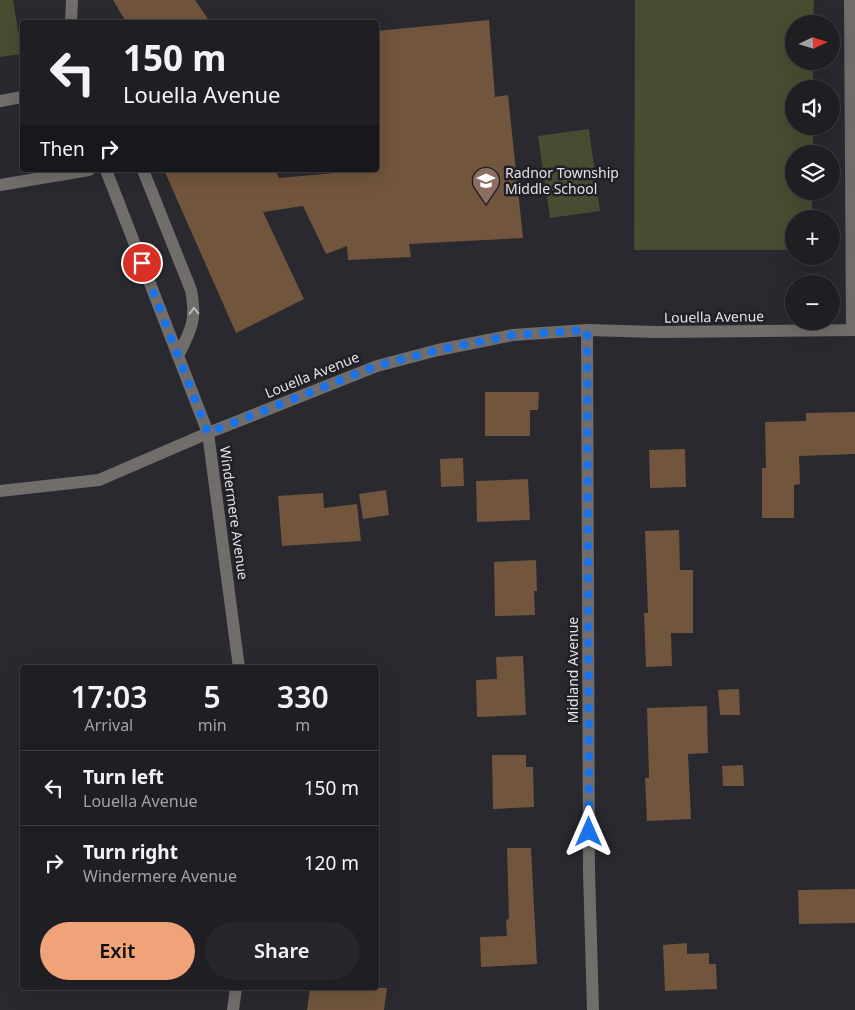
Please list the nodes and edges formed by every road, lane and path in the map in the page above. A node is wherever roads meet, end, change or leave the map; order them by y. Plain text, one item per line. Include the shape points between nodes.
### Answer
1 (72, 0) edge
2 (850, 0) edge
3 (71, 20) edge
4 (20, 97) edge
5 (0, 101) edge
6 (77, 172) edge
7 (107, 172) edge
8 (144, 172) edge
9 (0, 185) edge
10 (587, 330) junction
11 (854, 330) edge
12 (178, 356) junction
13 (208, 433) junction
14 (0, 491) edge
15 (239, 665) edge
16 (236, 990) edge
17 (233, 1010) edge
18 (593, 1010) edge

1 - 3 street
2 - 11 street
4 - 5 street
6 - 9 street
7 - 12 street, Windermere Avenue
12 -> 8 street via 193,327 194,304
10 - 11 street, Louella Avenue
10 - 13 street, Louella Avenue via 513,335 376,366
10 - 18 street, Midland Avenue via 589,871
12 - 13 street, Windermere Avenue
13 - 14 street, Louella Avenue via 99,480
13 - 15 street, Windermere Avenue
16 - 17 street

